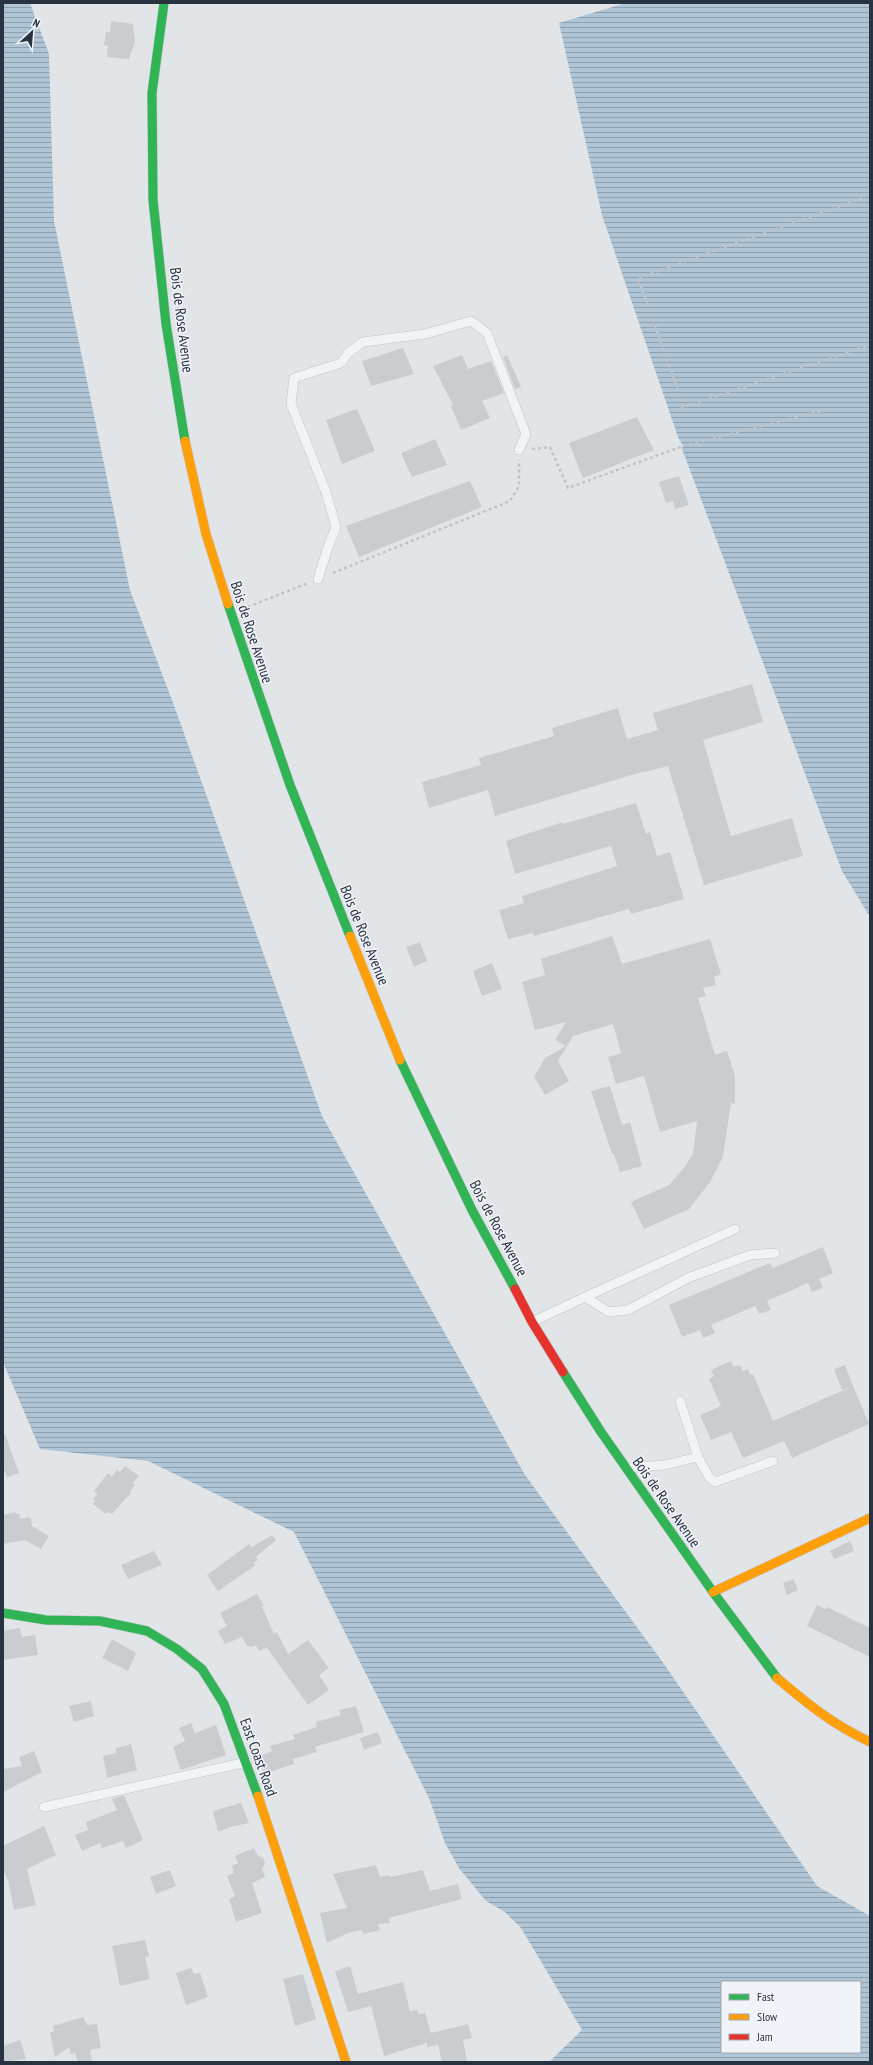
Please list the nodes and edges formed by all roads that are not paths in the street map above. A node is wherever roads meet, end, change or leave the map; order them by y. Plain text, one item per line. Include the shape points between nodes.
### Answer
1 (164, 3) edge
2 (519, 450) road end
3 (318, 579) road end
4 (735, 1230) dead end
5 (775, 1253) dead end
6 (585, 1297) junction
7 (532, 1322) junction
8 (680, 1401) dead end
9 (698, 1457) junction
10 (773, 1461) dead end
11 (626, 1468) junction
12 (870, 1518) edge
13 (713, 1592) junction
14 (3, 1614) edge
15 (870, 1742) edge
16 (247, 1762) junction
17 (44, 1807) dead end
18 (346, 2062) edge

1 - 7 main road, Bois de Rose Avenue via 152,93 153,200 183,433 206,534 230,614 290,785 398,1057 472,1210
2 - 3 lane via 526,434 487,333 471,321 424,334 362,342 348,353 341,363 294,378 291,404 326,492 336,527
4 - 6 lane
5 - 6 lane via 750,1255 688,1278 628,1310 610,1312
6 - 7 lane
7 - 11 main road, Bois de Rose Avenue
8 - 9 lane
9 - 10 lane via 709,1477 715,1482
9 - 11 lane via 665,1465
11 - 13 main road, Bois de Rose Avenue
12 - 13 main road
13 - 15 main road, Bois de Rose Avenue via 775,1676 808,1705 842,1729
14 - 16 main road, East Coast Road via 46,1620 100,1621 147,1631 177,1649 202,1669 224,1704
16 - 17 lane
16 - 18 main road, East Coast Road

